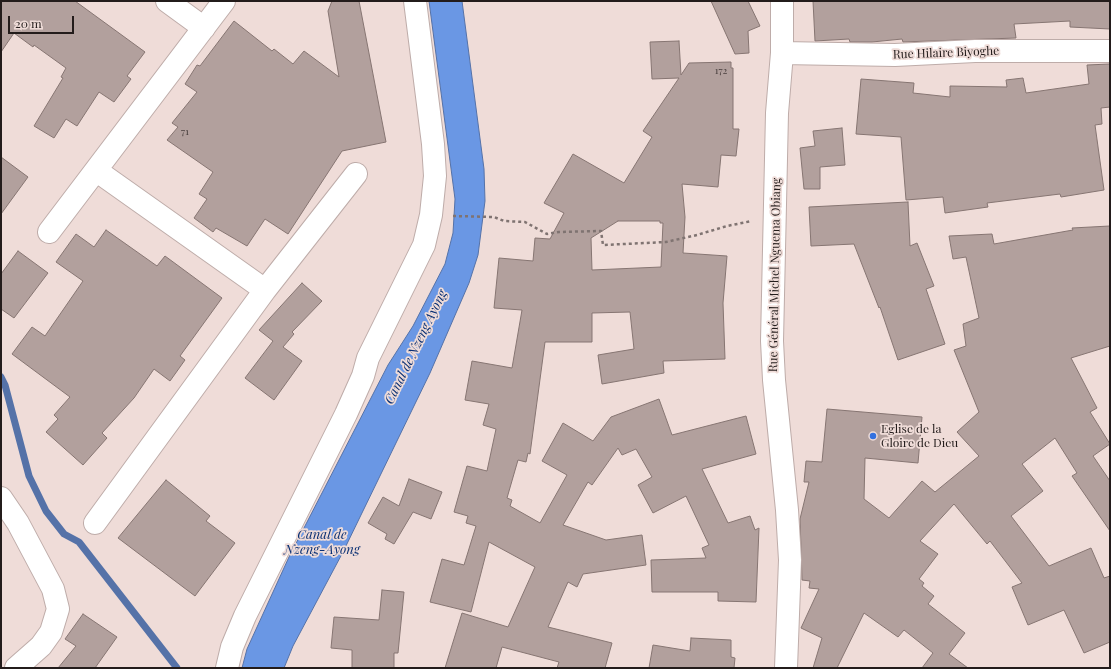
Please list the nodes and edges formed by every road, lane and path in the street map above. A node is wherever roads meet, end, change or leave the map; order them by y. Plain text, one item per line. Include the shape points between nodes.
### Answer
1 (167, 1) edge
2 (224, 1) edge
3 (415, 1) edge
4 (782, 1) edge
5 (204, 28) junction
6 (1110, 51) edge
7 (782, 53) junction
8 (97, 171) junction
9 (356, 174) dead end
10 (445, 216) dead end
11 (774, 217) junction
12 (49, 232) dead end
13 (265, 290) junction
14 (1, 498) edge
15 (95, 523) dead end
16 (16, 668) edge
17 (227, 668) edge
18 (786, 668) edge

1 - 5 street
2 - 5 street
3 - 17 street via 435,176 431,215 424,245 368,358 346,414 245,616 232,647
4 - 7 street, Rue Général Michel Nguema Obiang
5 - 8 street
6 - 7 street, Rue Hilaire Biyoghe via 975,51 895,55
7 - 11 street, Rue Général Michel Nguema Obiang via 777,114
8 - 12 street
8 - 13 street
9 - 13 street
10 - 11 path via 494,217 504,221 525,222 546,234 601,231 603,245 666,242
11 - 18 street, Rue Général Michel Nguema Obiang via 772,341 790,560
13 - 15 street
14 - 16 street via 18,523 53,589 58,609 41,646

